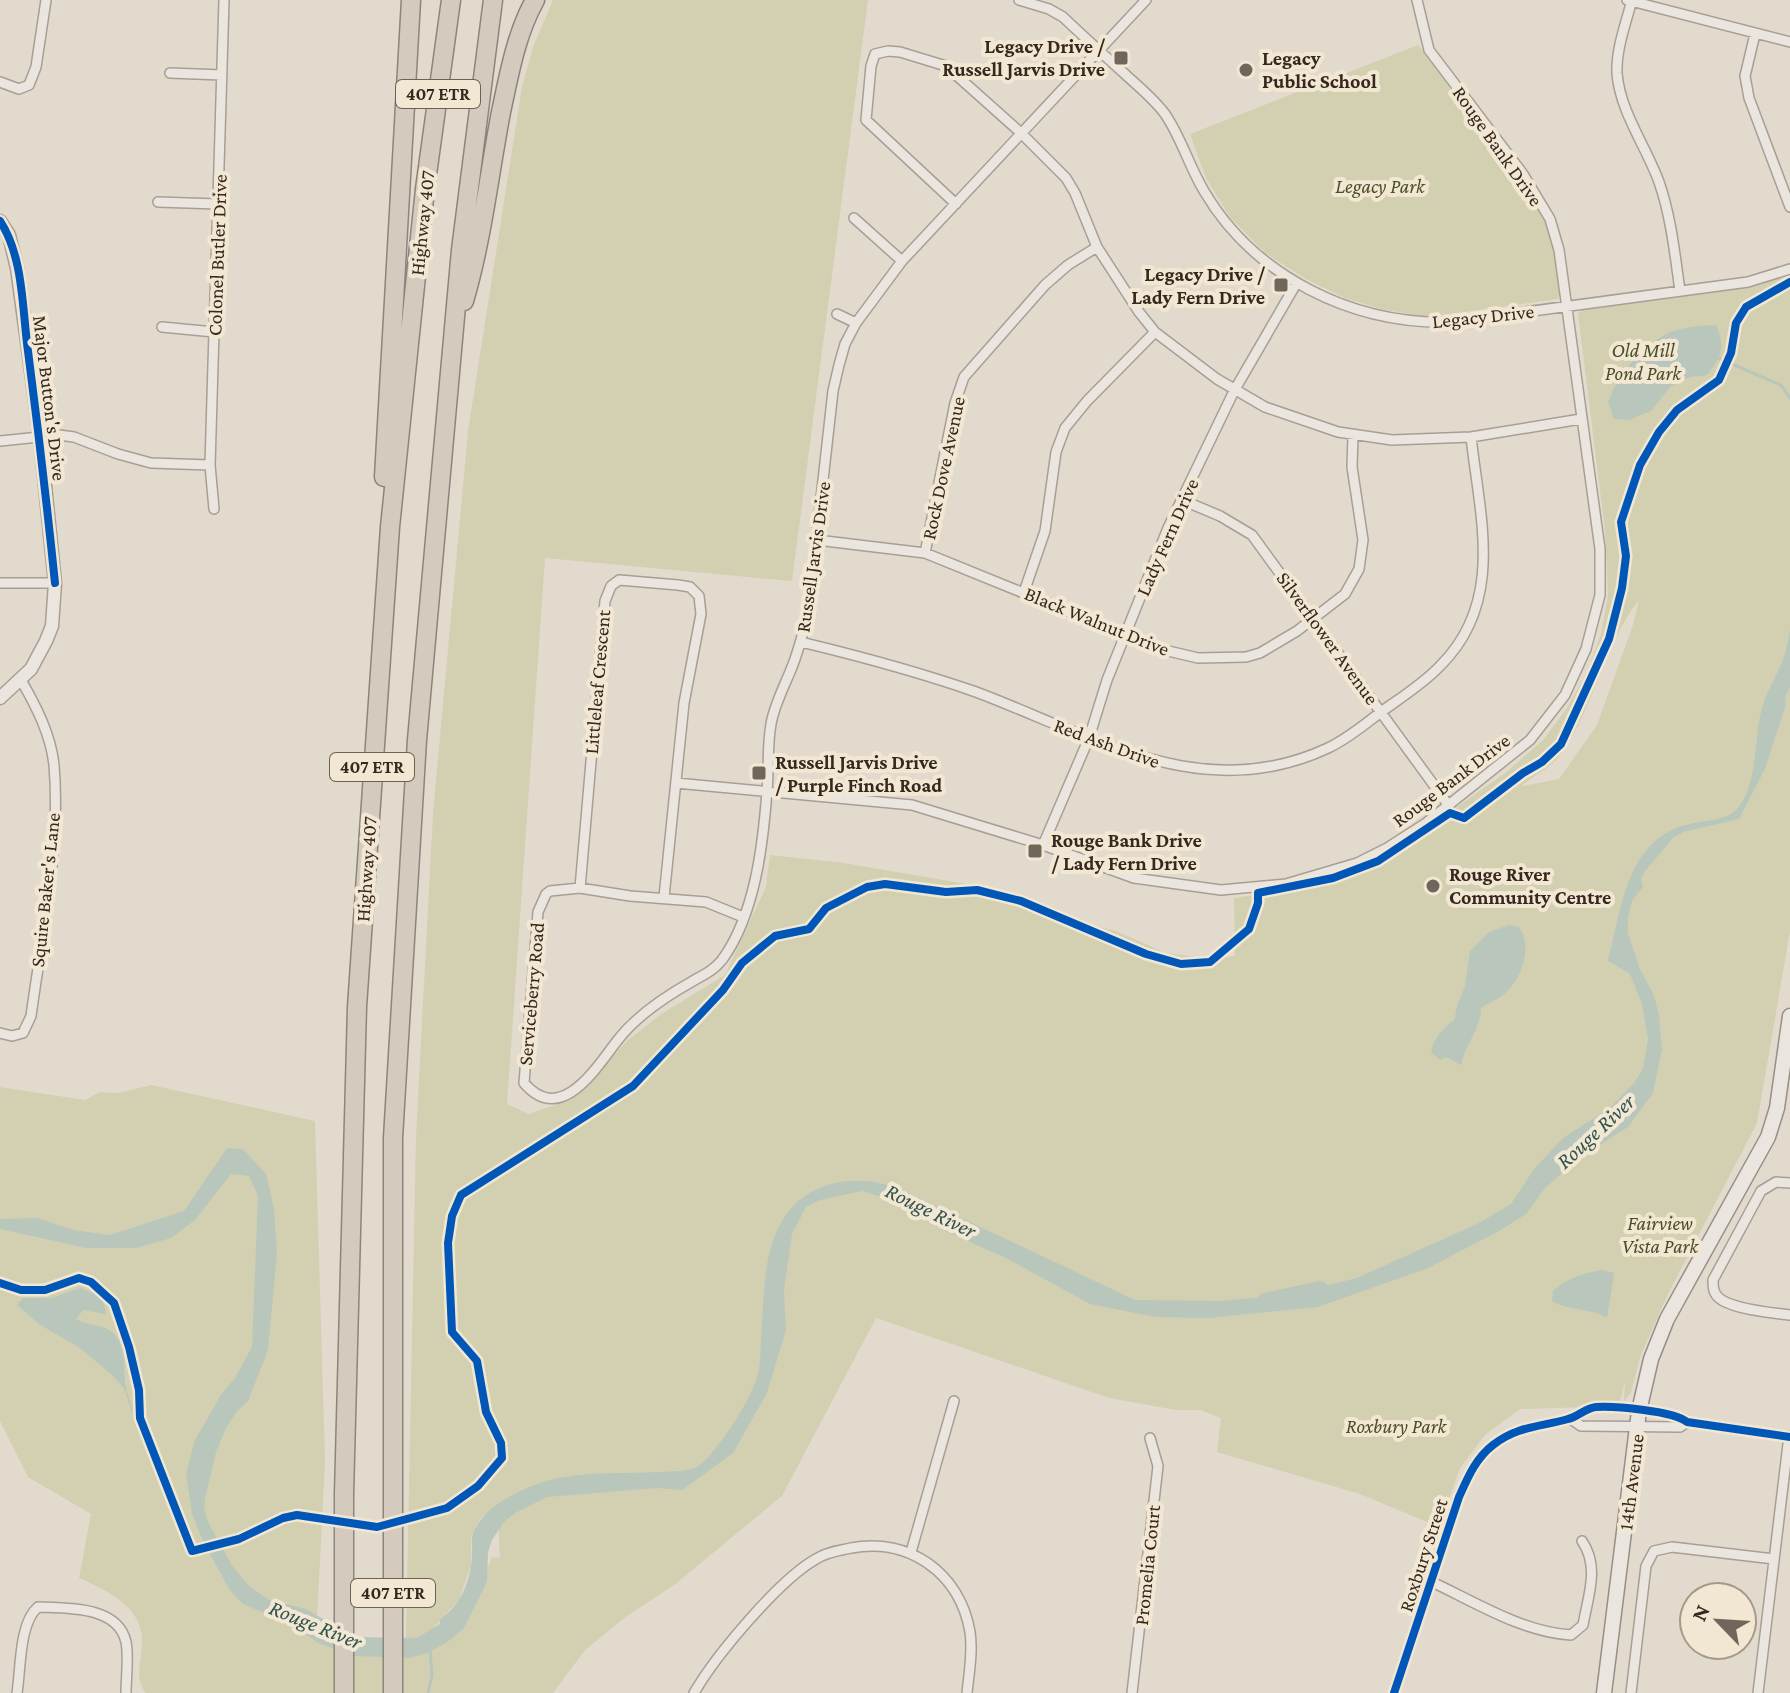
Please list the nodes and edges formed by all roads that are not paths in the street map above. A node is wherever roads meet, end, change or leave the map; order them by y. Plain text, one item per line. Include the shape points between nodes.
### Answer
1 (46, 0) edge
2 (224, 0) edge
3 (411, 0) edge
4 (451, 0) edge
5 (493, 0) edge
6 (535, 0) edge
7 (1019, 0) edge
8 (1146, 0) edge
9 (1417, 0) edge
10 (1426, 0) edge
11 (1629, 1) edge
12 (1050, 4) edge
13 (1421, 13) junction
14 (1755, 34) junction
15 (1790, 42) edge
16 (1099, 51) junction
17 (170, 73) dead end
18 (222, 75) junction
19 (0, 82) edge
20 (1021, 133) junction
21 (158, 202) dead end
22 (218, 204) junction
23 (956, 204) junction
24 (1790, 207) edge
25 (854, 218) dead end
26 (0, 221) edge
27 (1097, 247) junction
28 (902, 261) junction
29 (1790, 269) edge
30 (1296, 284) junction
31 (1680, 291) junction
32 (1567, 307) junction
33 (837, 314) dead end
34 (856, 323) junction
35 (162, 327) dead end
36 (214, 332) junction
37 (1155, 332) junction
38 (452, 346) junction
39 (1234, 391) junction
40 (1581, 419) junction
41 (1353, 435) junction
42 (40, 437) junction
43 (1471, 437) junction
44 (0, 441) edge
45 (210, 465) junction
46 (1182, 500) junction
47 (214, 509) dead end
48 (390, 527) junction
49 (817, 540) junction
50 (925, 553) junction
51 (0, 583) edge
52 (55, 583) junction
53 (1024, 592) junction
54 (1314, 617) junction
55 (1126, 634) junction
56 (801, 642) junction
57 (21, 680) junction
58 (0, 698) edge
59 (1381, 712) junction
60 (1089, 738) junction
61 (676, 783) junction
62 (767, 792) junction
63 (1449, 806) junction
64 (1043, 845) junction
65 (580, 888) junction
66 (664, 897) junction
67 (743, 917) junction
68 (1790, 1016) edge
69 (0, 1033) edge
70 (524, 1083) joint
71 (1790, 1183) edge
72 (1790, 1315) edge
73 (954, 1401) dead end
74 (1638, 1418) junction
75 (1571, 1419) junction
76 (1789, 1436) edge
77 (1150, 1438) dead end
78 (1582, 1541) dead end
79 (911, 1552) junction
80 (1774, 1559) junction
81 (1432, 1582) junction
82 (1394, 1690) edge
83 (17, 1693) edge
84 (126, 1693) edge
85 (344, 1693) edge
86 (393, 1693) edge
87 (694, 1693) edge
88 (967, 1693) edge
89 (1132, 1693) edge
90 (1406, 1693) edge
91 (1604, 1693) edge
92 (1631, 1693) edge
93 (1758, 1693) edge

1 - 19 street via 29,85 19,89
2 - 18 street, Colonel Butler Drive
3 - 48 highway via 384,476
4 - 48 highway, Highway 407 / 407 ETR via 425,189
5 - 38 highway, 407 ETR
6 - 38 highway via 510,70 474,266
7 - 12 street
8 - 16 street, Russell Jarvis Drive
9 - 13 street, Rouge Bank Drive
10 - 13 street
11 - 14 street
11 - 31 street via 1619,84 1666,204
12 - 16 street, Legacy Drive
13 - 32 street, Rouge Bank Drive via 1429,50 1523,174 1550,219
14 - 15 street
14 - 24 street via 1745,76 1749,98
16 - 20 street, Russell Jarvis Drive
16 - 30 street, Legacy Drive via 1165,114 1223,220
17 - 18 street
18 - 22 street, Colonel Butler Drive
20 - 23 street, Russell Jarvis Drive
20 - 23 street via 946,66 900,52 875,54 866,120
20 - 27 street via 1066,178
21 - 22 street
22 - 36 street, Colonel Butler Drive
23 - 28 street, Russell Jarvis Drive
25 - 28 street
26 - 42 street, Major Button's Drive via 14,250
27 - 37 street
27 - 50 street, Rock Dove Avenue via 1045,285 964,377
28 - 34 street, Russell Jarvis Drive
29 - 31 street, Legacy Drive via 1748,282
30 - 32 street, Legacy Drive via 1358,309 1426,323
30 - 39 street, Lady Fern Drive
31 - 32 street, Legacy Drive
32 - 40 street, Rouge Bank Drive
33 - 34 street
34 - 49 street, Russell Jarvis Drive via 833,391
35 - 36 street
36 - 45 street, Colonel Butler Drive
37 - 39 street
37 - 53 street via 1065,428 1056,452 1045,531
38 - 86 highway, 407 ETR via 417,740 393,1138
39 - 41 street via 1265,407
39 - 46 street, Lady Fern Drive
40 - 43 street
40 - 63 street, Rouge Bank Drive via 1600,568 1600,595 1586,649 1573,680 1530,740
41 - 43 street via 1392,440
41 - 54 street, Black Walnut Drive via 1352,467 1363,540 1359,569 1345,594
42 - 44 street
42 - 45 street via 74,437 151,463
42 - 52 street, Major Button's Drive
43 - 59 street, Red Ash Drive via 1485,568 1475,618 1441,666
45 - 47 street, Colonel Butler Drive
46 - 54 street, Silverflower Avenue via 1252,535
46 - 55 street, Lady Fern Drive
48 - 85 highway, Highway 407 / 407 ETR via 357,1007
49 - 50 street, Black Walnut Drive
49 - 56 street, Russell Jarvis Drive
50 - 53 street, Black Walnut Drive
51 - 52 street
52 - 57 street, Major Button's Drive via 52,626
53 - 55 street, Black Walnut Drive
54 - 55 street, Black Walnut Drive via 1276,645 1246,657 1198,658
54 - 59 street, Silverflower Avenue
55 - 60 street, Lady Fern Drive
56 - 60 street, Red Ash Drive via 948,683
56 - 62 street, Russell Jarvis Drive via 772,719
57 - 58 street, Major Button's Drive
57 - 69 street, Squire Baker's Lane via 37,708 54,763 54,839 31,1016 23,1033
59 - 60 street, Red Ash Drive via 1326,749 1249,769 1165,764
59 - 63 street, Silverflower Avenue
60 - 64 street, Lady Fern Drive
61 - 62 street, Rouge Bank Drive
61 - 65 street, Littleleaf Crescent via 701,614 699,596 690,587 619,580 605,601
61 - 66 street, Littleleaf Crescent
62 - 64 street, Rouge Bank Drive via 912,805
62 - 67 street, Russell Jarvis Drive via 755,889
63 - 64 street, Rouge Bank Drive via 1357,863 1258,887 1221,890 1164,884
65 - 66 street
65 - 70 street, Serviceberry Road via 550,891 538,912
66 - 67 street via 706,902
67 - 70 street, Russell Jarvis Drive via 715,968 646,1012 576,1090 554,1098 530,1091
68 - 74 main road, 14th Avenue via 1768,1137 1667,1319 1651,1359
71 - 72 street via 1776,1182 1761,1191 1713,1280 1718,1298
73 - 79 street
74 - 75 street, Roxbury Street via 1581,1426
74 - 75 street, Roxbury Street via 1595,1407
74 - 76 street via 1681,1417
74 - 91 main road, 14th Avenue
75 - 81 street, Roxbury Street via 1520,1428 1480,1457 1459,1497
76 - 80 street
77 - 89 street, Promelia Court via 1158,1466
78 - 81 street via 1592,1558 1592,1575 1583,1625 1571,1635 1523,1625
79 - 87 street via 862,1546 818,1557 737,1634
79 - 88 street via 951,1586 961,1608 971,1645
80 - 92 street via 1672,1547 1654,1551 1646,1566
80 - 93 street
81 - 82 street, Roxbury Street
82 - 90 street
83 - 84 street via 25,1628 38,1607 102,1614 117,1623 127,1646

